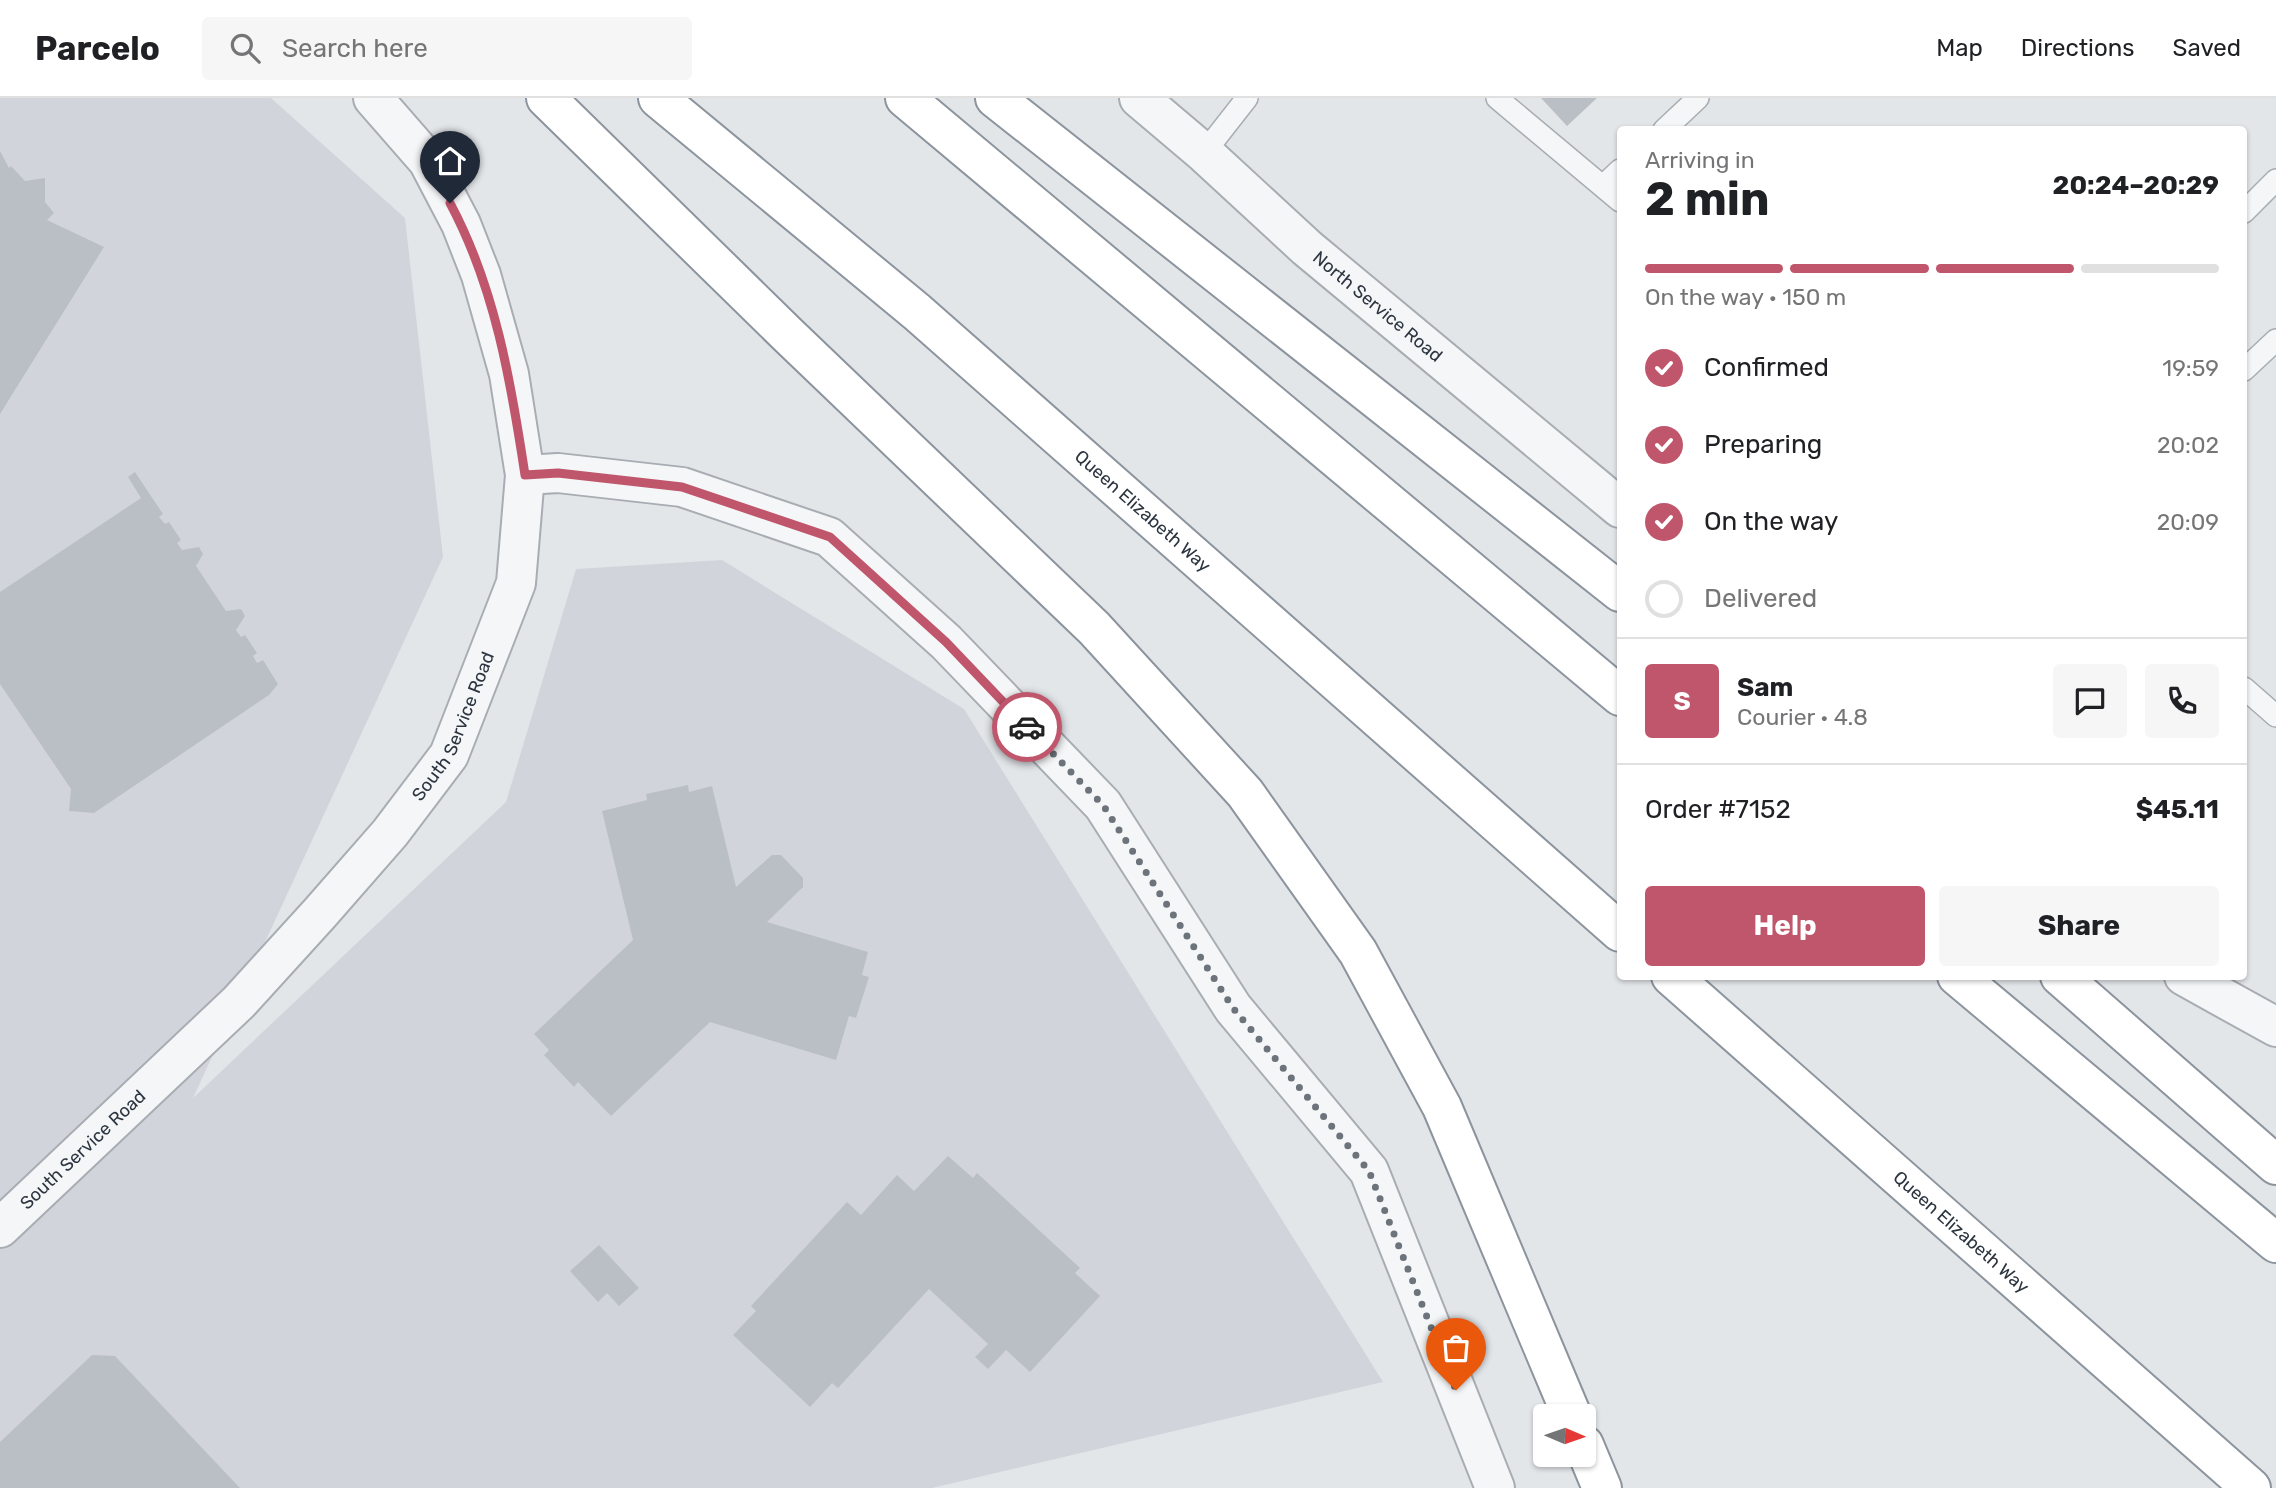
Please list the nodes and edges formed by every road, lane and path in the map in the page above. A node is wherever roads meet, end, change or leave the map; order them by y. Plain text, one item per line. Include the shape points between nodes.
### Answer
1 (373, 98) edge
2 (545, 98) edge
3 (658, 98) edge
4 (905, 98) edge
5 (995, 98) edge
6 (1139, 98) edge
7 (1247, 98) edge
8 (1497, 98) edge
9 (1698, 98) edge
10 (1668, 126) edge
11 (1204, 153) junction
12 (1617, 173) edge
13 (2276, 180) edge
14 (1603, 187) junction
15 (1617, 199) edge
16 (2247, 209) edge
17 (2276, 340) edge
18 (2247, 367) edge
19 (525, 475) junction
20 (1617, 506) edge
21 (1617, 590) edge
22 (2247, 691) edge
23 (1617, 693) edge
24 (2276, 716) edge
25 (1617, 929) edge
26 (1676, 980) edge
27 (1962, 980) edge
28 (2065, 980) edge
29 (2191, 980) edge
30 (2276, 1027) edge
31 (2276, 1165) edge
32 (0, 1228) edge
33 (2276, 1243) edge
34 (1567, 1404) edge
35 (1593, 1467) edge
36 (1495, 1488) edge
37 (1602, 1488) edge
38 (2251, 1488) edge

1 - 19 street, South Service Road via 428,161 461,224 481,275 509,374
2 - 34 highway via 1094,628 1245,793 1358,952 1442,1107
3 - 25 highway, Queen Elizabeth Way via 917,312
4 - 23 highway
5 - 21 highway
6 - 11 street, North Service Road
7 - 11 lane
8 - 14 lane
9 - 10 lane
11 - 20 street, North Service Road via 1307,248
12 - 14 lane
13 - 16 lane
14 - 15 lane
17 - 18 lane
19 - 32 street, South Service Road via 516,583 449,755 382,843 239,1002
19 - 36 street via 558,473 682,487 830,537 946,642 1103,805 1233,1008 1369,1171
22 - 24 lane
26 - 38 highway, Queen Elizabeth Way
27 - 33 highway
28 - 31 highway
29 - 30 street
35 - 37 highway

